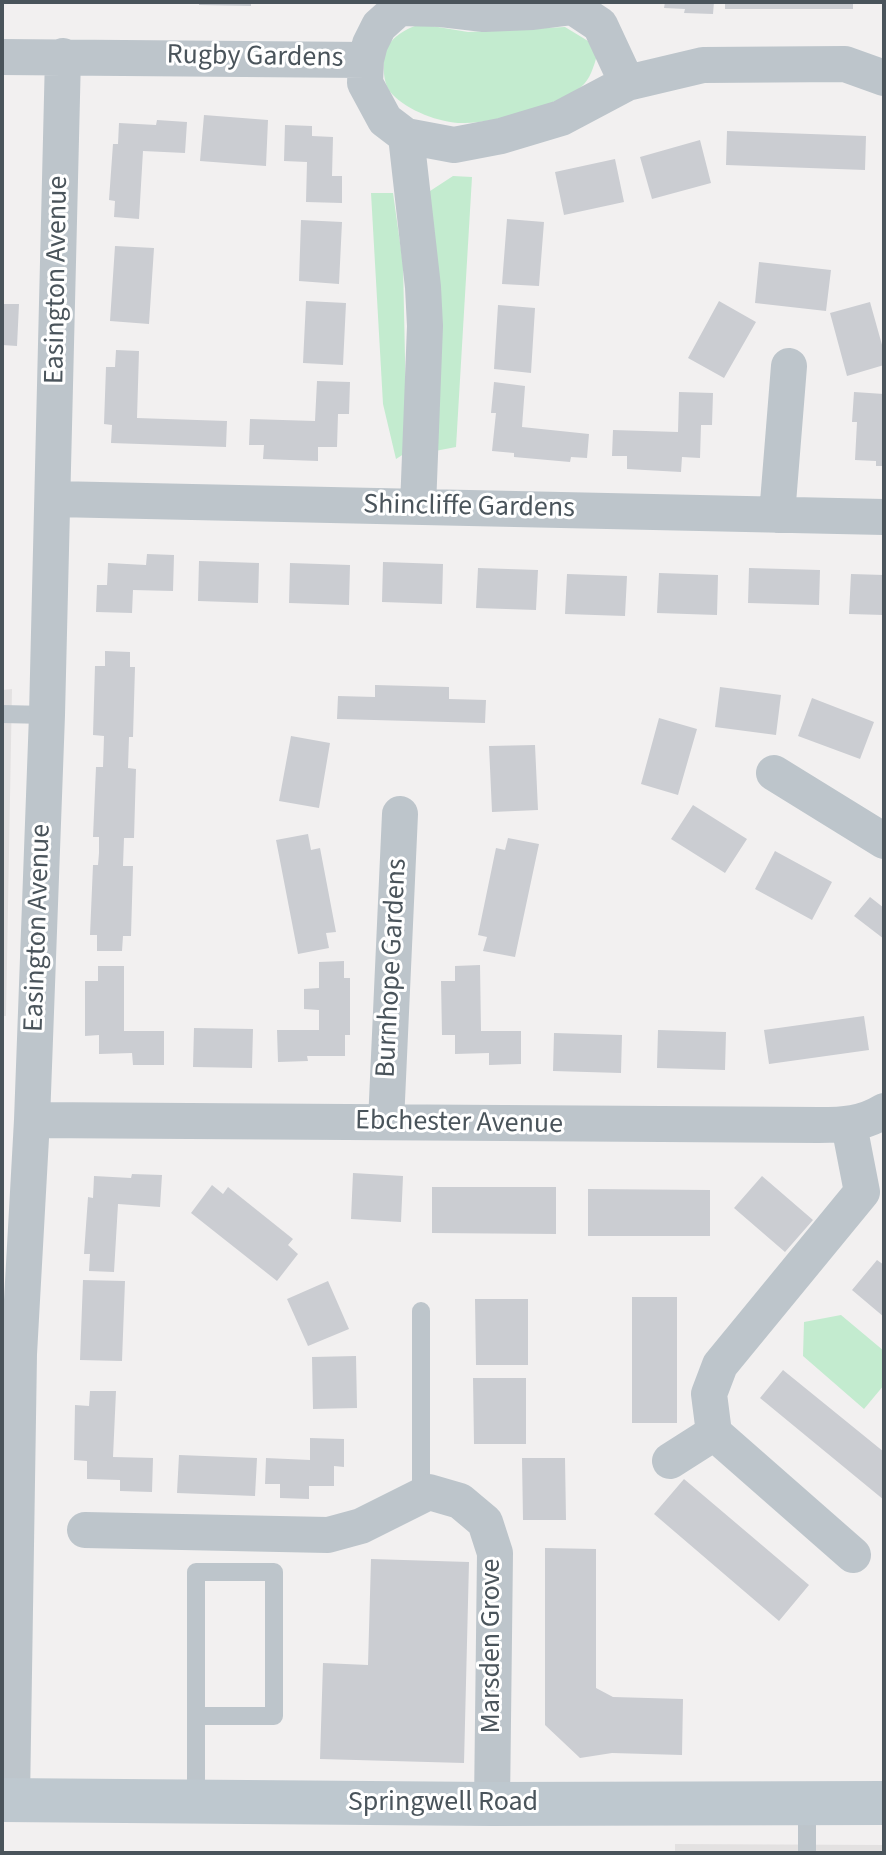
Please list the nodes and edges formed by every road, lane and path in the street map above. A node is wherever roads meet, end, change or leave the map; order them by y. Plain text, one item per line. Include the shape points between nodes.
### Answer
1 (63, 56) junction
2 (2, 57) edge
3 (366, 60) junction
4 (884, 78) edge
5 (627, 83) junction
6 (406, 136) junction
7 (789, 366) dead end
8 (54, 499) junction
9 (418, 507) junction
10 (777, 515) junction
11 (884, 517) edge
12 (2, 714) edge
13 (47, 715) junction
14 (774, 773) dead end
15 (400, 814) dead end
16 (884, 841) edge
17 (884, 1111) edge
18 (32, 1120) junction
19 (386, 1122) junction
20 (849, 1125) junction
21 (873, 1201) edge
22 (421, 1311) dead end
23 (11, 1354) edge
24 (714, 1433) junction
25 (670, 1461) dead end
26 (421, 1496) junction
27 (85, 1530) dead end
28 (853, 1555) dead end
29 (196, 1716) junction
30 (7, 1800) edge
31 (196, 1802) junction
32 (807, 1803) junction
33 (884, 1803) edge
34 (492, 1804) junction
35 (807, 1853) edge

1 - 2 street, Rugby Gardens
1 - 3 street, Rugby Gardens
1 - 8 street, Easington Avenue
3 - 5 street, Rugby Gardens via 379,26 399,8 484,14 573,7 600,25
3 - 6 street via 365,83 374,103
4 - 5 street via 845,64 703,65
5 - 6 street via 561,118 501,136 454,145
6 - 9 street via 425,326
7 - 10 street
8 - 9 street, Shincliffe Gardens
8 - 13 street, Easington Avenue
9 - 10 street, Shincliffe Gardens
10 - 11 street, Shincliffe Gardens
12 - 13 lane
13 - 18 street, Easington Avenue
14 - 16 street
15 - 19 street, Burnhope Gardens
17 - 20 street, Ebchester Avenue
18 - 19 street, Ebchester Avenue
18 - 23 street, Easington Avenue
19 - 20 street, Ebchester Avenue
20 - 21 street
21 - 24 street via 720,1365 709,1394
22 - 26 lane
23 - 30 street, Easington Avenue
24 - 25 street
24 - 28 street
26 - 27 street via 361,1526 328,1535
26 - 34 street, Marsden Grove via 429,1492 460,1501 485,1522 495,1553
29 - 29 lane via 196,1572 274,1572 274,1716
29 - 31 lane
30 - 31 main road, Springwell Road
31 - 34 main road, Springwell Road
32 - 33 main road, Springwell Road
32 - 34 main road, Springwell Road
32 - 35 lane

